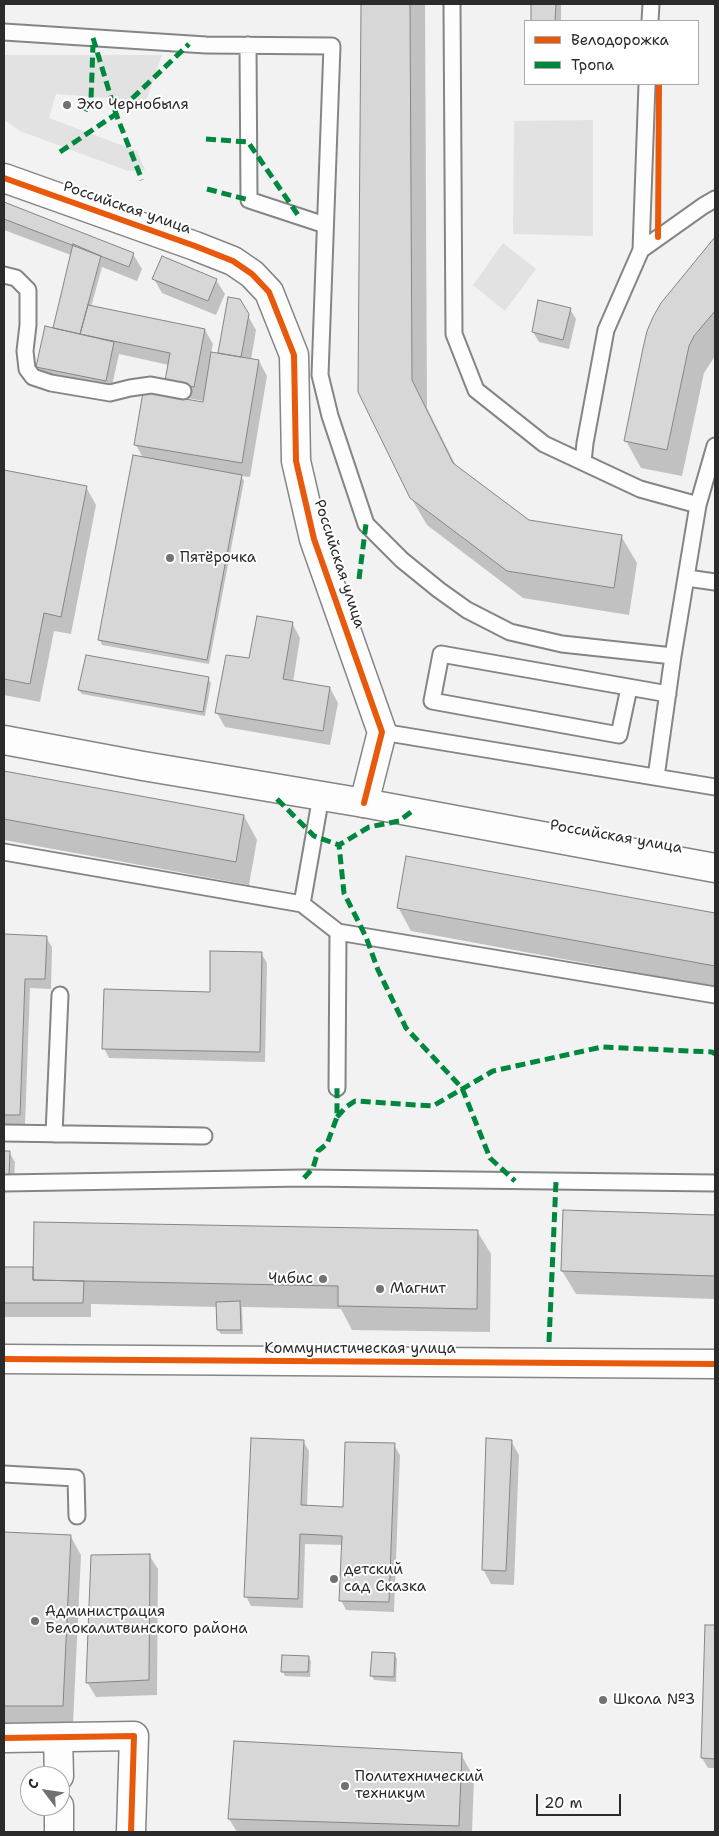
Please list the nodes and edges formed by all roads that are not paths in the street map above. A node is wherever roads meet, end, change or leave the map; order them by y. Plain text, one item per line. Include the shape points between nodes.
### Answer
1 (452, 4) edge
2 (651, 4) edge
3 (650, 20) edge
4 (4, 32) edge
5 (248, 45) junction
6 (648, 85) edge
7 (4, 178) edge
8 (715, 199) edge
9 (325, 225) junction
10 (640, 250) junction
11 (4, 275) edge
12 (183, 391) dead end
13 (715, 446) edge
14 (583, 462) junction
15 (698, 505) junction
16 (687, 578) junction
17 (715, 582) edge
18 (673, 656) junction
19 (629, 688) junction
20 (668, 694) junction
21 (382, 732) junction
22 (4, 740) edge
23 (656, 776) junction
24 (715, 787) edge
25 (321, 796) junction
26 (364, 803) junction
27 (4, 852) edge
28 (715, 868) edge
29 (302, 904) junction
30 (338, 932) junction
31 (60, 995) dead end
32 (715, 995) edge
33 (337, 1088) dead end
34 (4, 1133) edge
35 (54, 1134) junction
36 (204, 1136) dead end
37 (4, 1183) edge
38 (715, 1183) edge
39 (4, 1359) edge
40 (715, 1364) edge
41 (4, 1474) edge
42 (77, 1516) dead end
43 (4, 1738) edge
44 (58, 1738) junction
45 (59, 1766) edge
46 (59, 1816) edge
47 (59, 1832) edge
48 (131, 1832) edge

1 - 14 lane via 454,334 476,390 544,444
2 - 3 lane
4 - 5 lane
5 - 9 lane via 249,200
5 - 9 lane via 332,46
6 - 10 lane
7 - 21 street, Российская улица via 233,261 252,274 269,292 294,355 296,461 314,538
8 - 10 lane
9 - 18 lane via 320,375 330,416 366,524 402,560 439,590 467,610 510,632 562,644
10 - 14 lane via 606,330
11 - 12 lane via 16,278 28,290 25,351 27,369 33,377 110,394 151,385
13 - 15 lane
14 - 15 lane via 640,489
15 - 16 lane
16 - 17 lane
16 - 18 lane
18 - 20 lane
19 - 19 lane via 441,654 432,702 619,735
19 - 20 lane
20 - 23 lane
21 - 23 lane
21 - 26 street
22 - 25 street, Российская улица
23 - 24 lane
25 - 26 street, Российская улица
25 - 29 lane
26 - 28 street, Российская улица
27 - 29 lane
29 - 30 lane
30 - 32 lane
30 - 33 lane
31 - 35 lane
34 - 35 lane
35 - 36 lane
37 - 38 lane via 304,1178
39 - 40 street, Коммунистическая улица
41 - 42 lane via 76,1478
43 - 44 street
44 - 45 street
44 - 48 street via 134,1736
46 - 47 street

